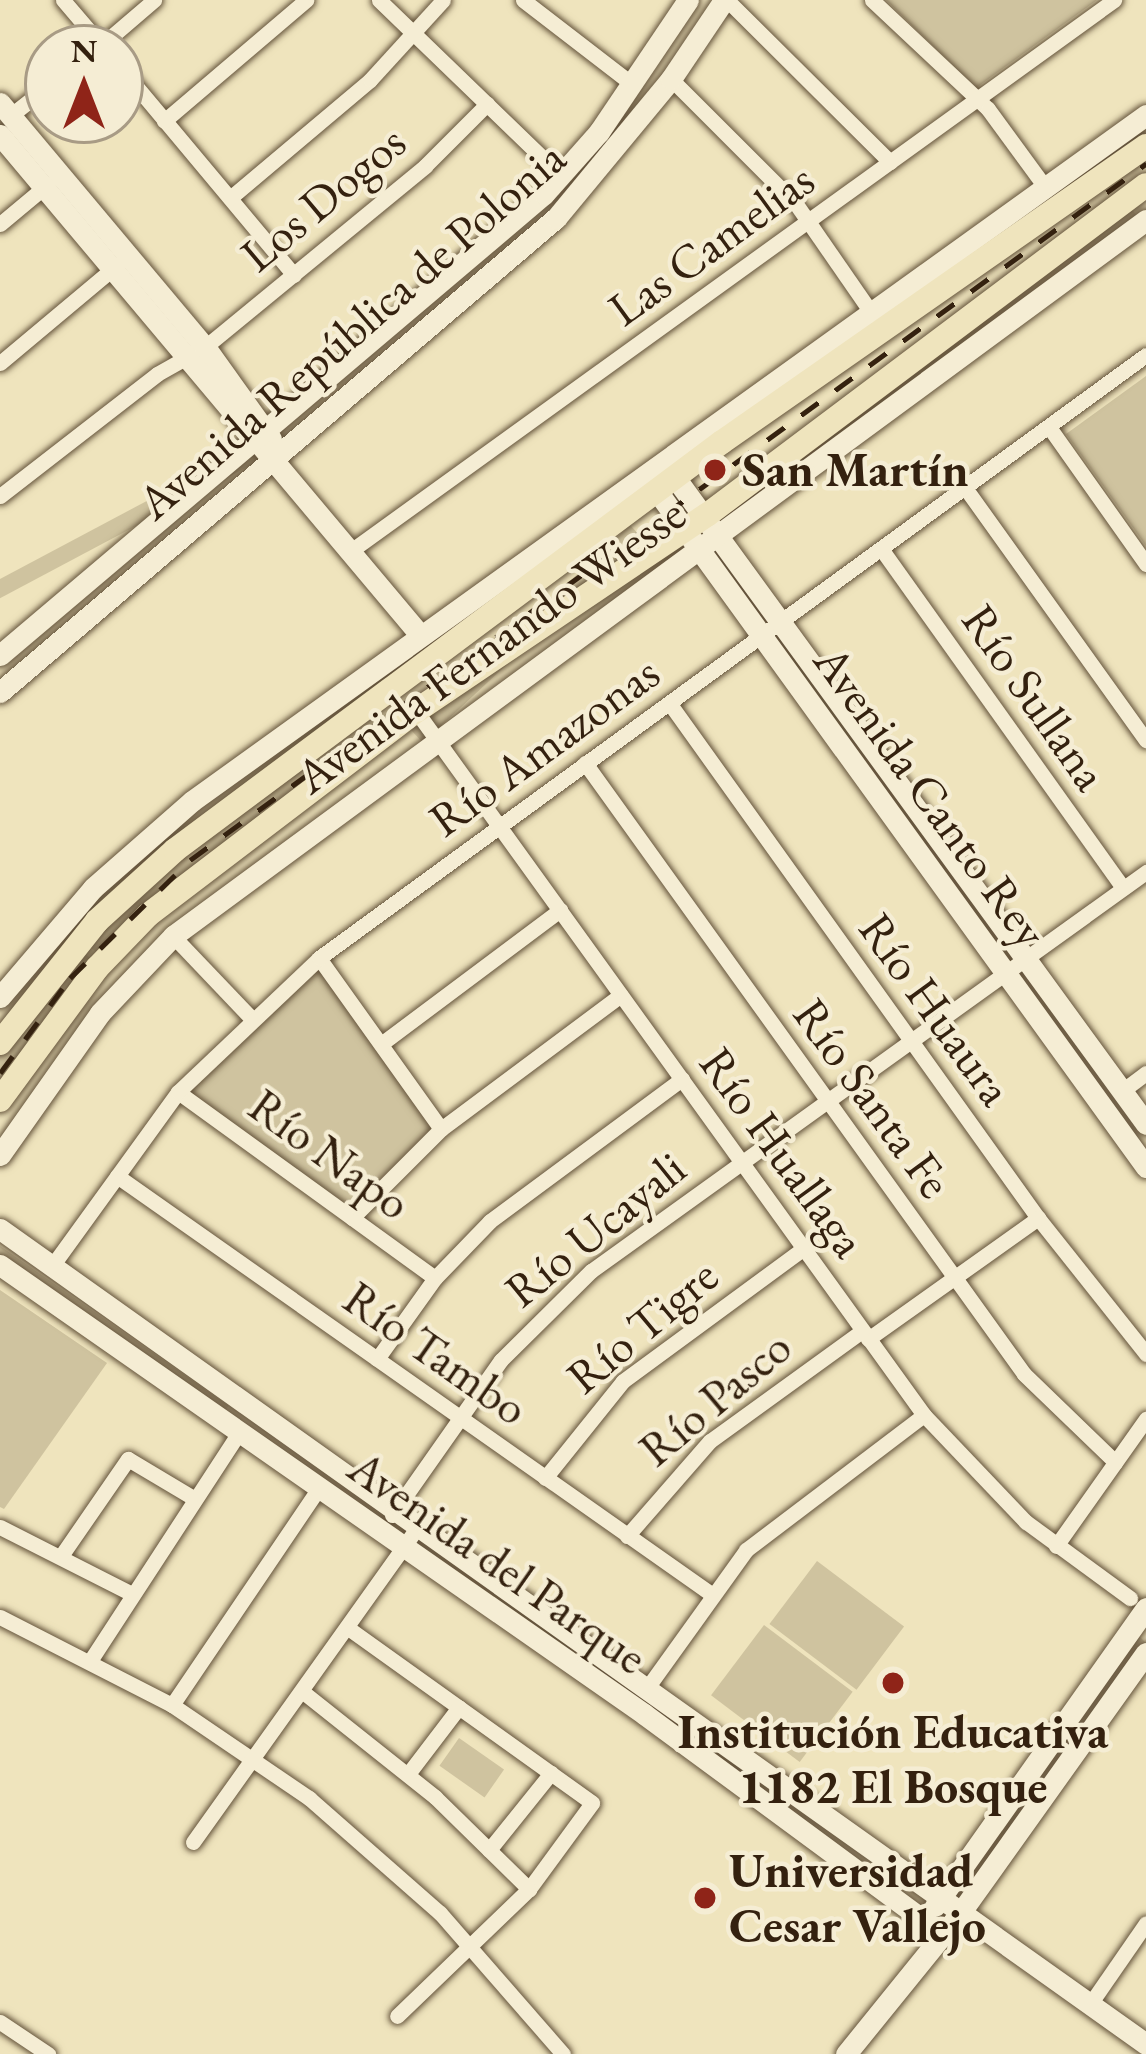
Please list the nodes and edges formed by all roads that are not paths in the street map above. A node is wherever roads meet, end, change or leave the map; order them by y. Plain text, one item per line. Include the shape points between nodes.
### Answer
1 (63, 0) edge
2 (154, 0) edge
3 (306, 0) edge
4 (379, 0) edge
5 (443, 0) edge
6 (523, 0) edge
7 (688, 0) edge
8 (725, 0) edge
9 (872, 0) edge
10 (1114, 0) edge
11 (83, 24) edge
12 (127, 24) edge
13 (416, 34) junction
14 (671, 80) junction
15 (632, 84) junction
16 (144, 96) edge
17 (976, 100) junction
18 (487, 104) junction
19 (1146, 115) edge
20 (3, 118) edge
21 (164, 121) junction
22 (1146, 146) edge
23 (890, 162) junction
24 (561, 176) junction
25 (52, 181) junction
26 (1045, 188) junction
27 (1142, 196) edge
28 (230, 198) junction
29 (1146, 220) edge
30 (810, 223) junction
31 (0, 224) edge
32 (121, 262) junction
33 (294, 274) junction
34 (870, 311) junction
35 (195, 350) junction
36 (1146, 355) edge
37 (0, 363) edge
38 (1049, 427) junction
39 (262, 434) junction
40 (277, 457) junction
41 (661, 477) junction
42 (965, 489) junction
43 (0, 496) edge
44 (712, 522) junction
45 (690, 538) junction
46 (352, 550) junction
47 (882, 550) junction
48 (1146, 564) edge
49 (785, 622) junction
50 (421, 636) junction
51 (764, 637) junction
52 (0, 655) edge
53 (0, 692) edge
54 (670, 704) junction
55 (416, 711) junction
56 (435, 736) junction
57 (1146, 740) edge
58 (585, 763) junction
59 (499, 824) junction
60 (1146, 872) edge
61 (1123, 889) junction
62 (560, 910) junction
63 (173, 936) junction
64 (1026, 957) junction
65 (319, 958) junction
66 (1006, 971) junction
67 (621, 994) junction
68 (0, 997) edge
69 (251, 1018) junction
70 (910, 1040) junction
71 (0, 1043) edge
72 (381, 1044) junction
73 (1146, 1073) edge
74 (682, 1079) junction
75 (1122, 1091) junction
76 (178, 1092) junction
77 (0, 1100) edge
78 (826, 1101) junction
79 (1146, 1124) edge
80 (441, 1129) junction
81 (0, 1155) edge
82 (742, 1162) junction
83 (1146, 1167) edge
84 (117, 1176) junction
85 (352, 1218) junction
86 (1038, 1218) junction
87 (0, 1229) edge
88 (803, 1248) junction
89 (0, 1265) edge
90 (52, 1266) junction
91 (953, 1278) junction
92 (435, 1279) junction
93 (865, 1335) junction
94 (1146, 1354) edge
95 (377, 1360) junction
96 (924, 1415) junction
97 (458, 1417) junction
98 (1146, 1419) edge
99 (238, 1434) junction
100 (1115, 1462) junction
101 (545, 1478) junction
102 (318, 1490) junction
103 (190, 1496) junction
104 (395, 1509) junction
105 (418, 1526) junction
106 (0, 1527) edge
107 (380, 1532) junction
108 (628, 1536) junction
109 (1056, 1546) junction
110 (403, 1548) junction
111 (61, 1556) junction
112 (128, 1592) junction
113 (710, 1594) junction
114 (1142, 1609) edge
115 (0, 1617) edge
116 (347, 1628) junction
117 (1146, 1653) edge
118 (92, 1658) junction
119 (647, 1688) junction
120 (303, 1692) junction
121 (172, 1705) junction
122 (459, 1707) junction
123 (257, 1758) junction
124 (551, 1773) junction
125 (408, 1774) junction
126 (823, 1812) junction
127 (808, 1832) junction
128 (193, 1842) dead end
129 (489, 1850) junction
130 (529, 1889) junction
131 (942, 1897) junction
132 (961, 1912) junction
133 (925, 1920) junction
134 (1146, 1923) edge
135 (981, 1931) junction
136 (944, 1934) junction
137 (473, 1948) junction
138 (925, 1951) junction
139 (1090, 2004) junction
140 (397, 2016) dead end
141 (0, 2022) edge
142 (1146, 2044) edge
143 (48, 2054) edge
144 (562, 2054) edge
145 (846, 2054) edge

1 - 11 street
2 - 12 street
3 - 21 street
4 - 13 street
5 - 13 street
6 - 15 street
7 - 15 main road, Avenida República de Polonia
8 - 14 main road, Avenida República de Polonia
8 - 23 street
9 - 17 street
10 - 17 street, Las Camelias
13 - 18 street
13 - 28 street
14 - 30 street
14 - 40 main road, Avenida República de Polonia via 541,232
15 - 24 main road, Avenida República de Polonia
16 - 21 street
17 - 23 street, Las Camelias
17 - 26 street
18 - 24 street
18 - 33 street, Los Dogos
19 - 26 main road, Avenida Fernando Wiesse
20 - 25 main road
21 - 28 street
22 - 41 main road, Avenida Fernando Wiesse
23 - 30 street, Las Camelias
24 - 39 main road, Avenida República de Polonia
25 - 31 street
25 - 32 main road
26 - 34 main road, Avenida Fernando Wiesse
27 - 44 main road, Avenida Fernando Wiesse
28 - 33 street
29 - 44 main road, Avenida Fernando Wiesse
30 - 34 street
30 - 46 street, Las Camelias
32 - 35 main road
32 - 37 street
33 - 35 street, Los Dogos
34 - 41 main road, Avenida Fernando Wiesse
35 - 39 main road
35 - 43 street, Los Dogos
36 - 38 street, Río Amazonas
38 - 42 street, Río Amazonas
38 - 48 street
39 - 40 main road
39 - 52 main road, Avenida República de Polonia
40 - 46 main road
40 - 53 main road, Avenida República de Polonia
41 - 44 main road, Avenida Canto Rey
41 - 45 main road, Avenida Canto Rey
41 - 50 main road, Avenida Fernando Wiesse
41 - 71 main road, Avenida Fernando Wiesse via 175,850 97,921
42 - 47 street, Río Amazonas
42 - 57 street
44 - 45 main road, Avenida Fernando Wiesse
44 - 49 main road, Avenida Canto Rey
45 - 51 main road, Avenida Canto Rey
45 - 55 main road, Avenida Fernando Wiesse
45 - 56 main road, Avenida Fernando Wiesse
46 - 50 main road
47 - 49 street, Río Amazonas
47 - 61 street, Río Sullana
49 - 51 street, Río Amazonas
49 - 64 main road, Avenida Canto Rey
50 - 68 main road, Avenida Fernando Wiesse via 136,848
51 - 54 street, Río Amazonas
51 - 66 main road, Avenida Canto Rey
54 - 58 street, Río Amazonas
54 - 70 street, Río Huaura
55 - 56 street, Río Huallaga
55 - 77 main road, Avenida Fernando Wiesse via 120,940
56 - 59 street, Río Huallaga
56 - 63 main road, Avenida Fernando Wiesse
58 - 59 street, Río Amazonas
58 - 78 street, Río Santa Fe
59 - 62 street, Río Huallaga
59 - 65 street, Río Amazonas
60 - 61 street, Río Ucayali
61 - 64 street, Río Ucayali
62 - 67 street, Río Huallaga
62 - 72 street
63 - 69 street
63 - 81 main road, Avenida Fernando Wiesse via 100,1013
64 - 66 street, Río Ucayali
64 - 75 main road, Avenida Canto Rey
65 - 69 street, Río Amazonas
65 - 72 street
66 - 70 street, Río Ucayali
66 - 83 main road, Avenida Canto Rey
67 - 74 street, Río Huallaga
67 - 80 street
69 - 76 street, Río Amazonas
70 - 78 street, Río Ucayali
70 - 86 street, Río Huaura
72 - 80 street
73 - 75 street
74 - 82 street, Río Huallaga
74 - 92 street via 508,1207
75 - 79 main road, Avenida Canto Rey
76 - 84 street, Río Amazonas
76 - 85 street, Río Napo
78 - 82 street, Río Ucayali
78 - 91 street, Río Santa Fe
80 - 85 street
82 - 88 street, Río Huallaga
82 - 97 street, Río Ucayali via 559,1299
84 - 90 street, Río Amazonas
84 - 95 street, Río Tambo
85 - 92 street, Río Napo
86 - 91 street, Río Pasco
86 - 94 street, Río Huaura
87 - 90 main road, Avenida del Parque
88 - 93 street, Río Huallaga
88 - 101 street, Río Tigre via 623,1382
89 - 99 main road, Avenida del Parque
90 - 104 main road, Avenida del Parque
91 - 93 street, Río Pasco
91 - 100 street, Río Santa Fe via 1045,1399
92 - 95 street
93 - 96 street, Río Huallaga
93 - 108 street, Río Pasco via 710,1441
95 - 97 street, Río Tambo
96 - 109 street, Río Huallaga via 987,1486
96 - 113 street via 776,1522
97 - 101 street, Río Tambo
97 - 104 street, Río Ucayali
98 - 100 street
99 - 102 main road, Avenida del Parque
99 - 103 street
100 - 109 street
101 - 108 street, Río Tambo
102 - 107 main road, Avenida del Parque
102 - 121 street
103 - 111 street via 128,1459
103 - 112 street
104 - 105 main road, Avenida del Parque
104 - 107 street, Río Ucayali
105 - 110 street
105 - 119 main road, Avenida del Parque
106 - 111 street
107 - 110 main road, Avenida del Parque
108 - 113 street, Río Tambo
109 - 114 street, Río Huallaga
110 - 116 street
110 - 127 main road, Avenida del Parque
111 - 112 street
112 - 118 street
113 - 119 street
114 - 131 main road
115 - 118 street
116 - 120 street
116 - 122 street
117 - 132 main road
118 - 121 street
119 - 126 main road, Avenida del Parque
120 - 123 street
120 - 125 street
121 - 123 street
122 - 124 street
122 - 125 street
123 - 128 street
123 - 137 street via 361,1840
124 - 129 street
124 - 130 street via 592,1803
125 - 129 street
126 - 127 main road
126 - 131 main road, Avenida del Parque
127 - 133 main road, Avenida del Parque
129 - 130 street
130 - 137 street
131 - 132 main road
131 - 133 main road
132 - 135 main road
132 - 136 main road
133 - 136 main road, Avenida del Parque
133 - 138 main road
134 - 139 street
135 - 136 main road
135 - 139 main road
136 - 138 main road
137 - 140 street
137 - 144 street
138 - 145 main road
139 - 142 main road
141 - 143 street

